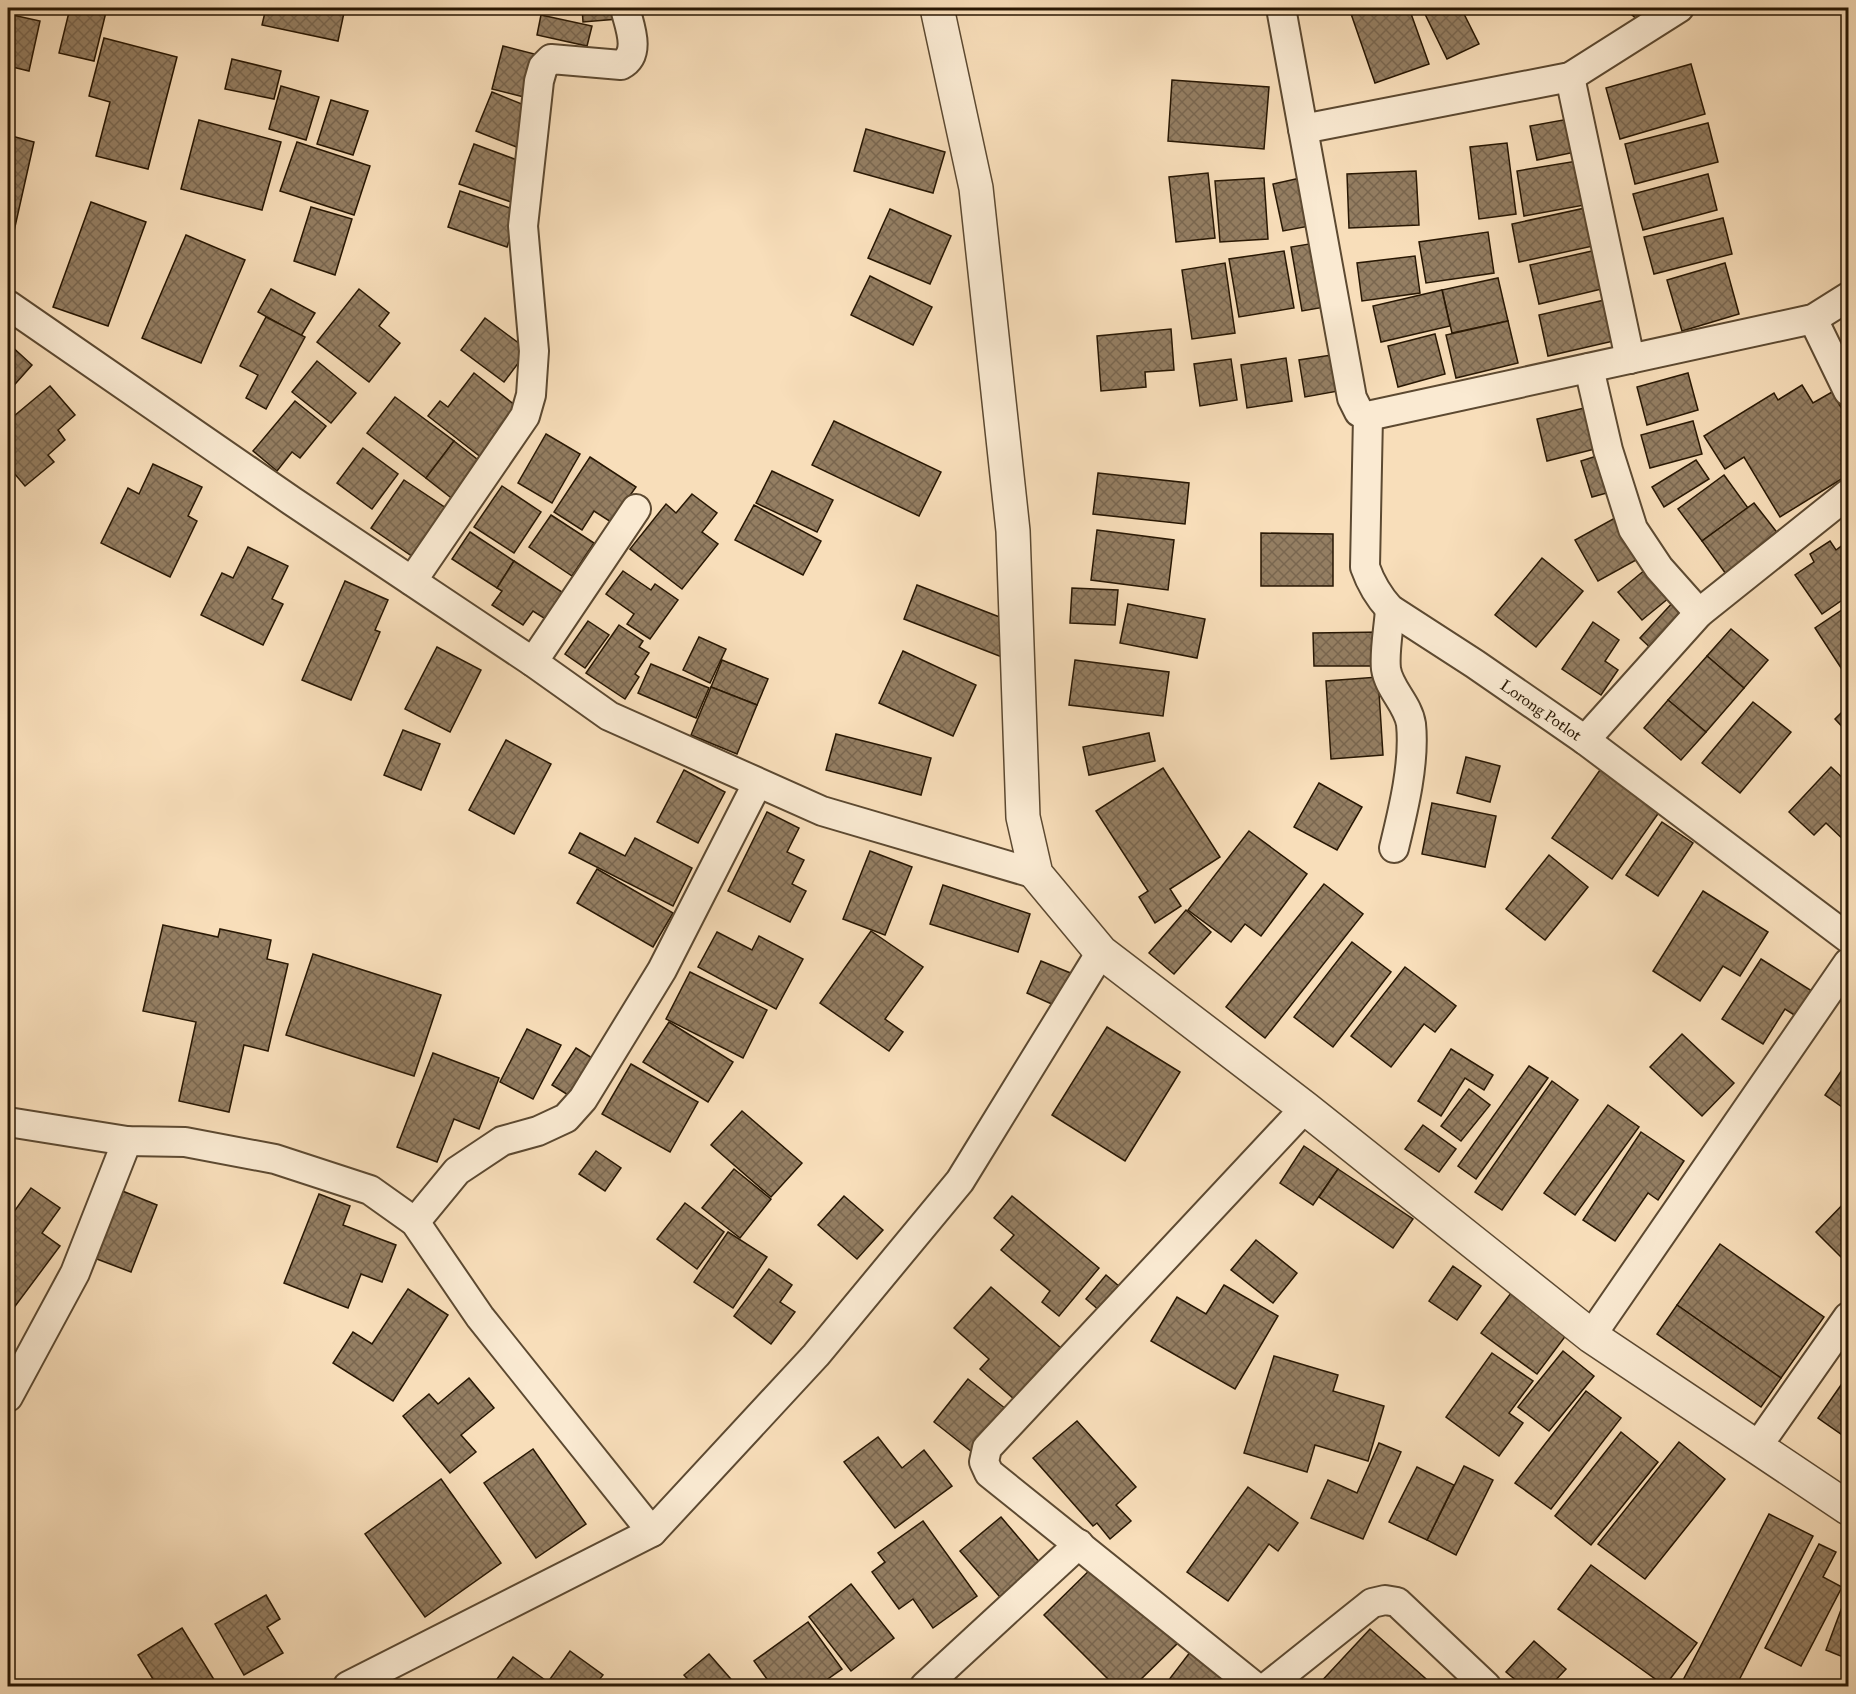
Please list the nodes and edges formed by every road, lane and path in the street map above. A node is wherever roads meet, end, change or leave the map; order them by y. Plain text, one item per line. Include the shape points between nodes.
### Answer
1 (625, 8) edge
2 (937, 8) edge
3 (1281, 8) edge
4 (1679, 8) edge
5 (1570, 77) junction
6 (1303, 129) junction
7 (1848, 297) edge
8 (8, 305) edge
9 (1813, 319) junction
10 (1630, 359) junction
11 (1590, 368) junction
12 (1848, 391) edge
13 (1368, 416) junction
14 (1848, 494) edge
15 (636, 509) dead end
16 (412, 581) junction
17 (1390, 609) junction
18 (1699, 613) junction
19 (533, 662) junction
20 (1585, 740) junction
21 (757, 784) junction
22 (1394, 848) dead end
23 (1036, 874) junction
24 (1848, 938) edge
25 (1101, 952) junction
26 (1848, 963) edge
27 (1305, 1108) junction
28 (8, 1122) edge
29 (127, 1141) junction
30 (415, 1222) junction
31 (1848, 1317) edge
32 (1591, 1336) junction
33 (8, 1397) edge
34 (1757, 1447) junction
35 (1848, 1508) edge
36 (652, 1532) junction
37 (1079, 1544) junction
38 (348, 1686) edge
39 (925, 1686) edge
40 (1254, 1686) edge
41 (1268, 1686) edge
42 (1486, 1686) edge

1 - 16 street via 633,41 628,61 621,64 551,59 543,67 523,226 534,351 531,395 525,416
2 - 23 street via 976,188 1013,531 1023,817
3 - 6 street
4 - 5 street
5 - 6 street
5 - 10 street
6 - 13 street via 1352,398 1359,412
7 - 9 street
8 - 16 street
9 - 10 street
9 - 12 street
10 - 11 street
11 - 13 street
11 - 18 street via 1608,450 1633,529 1659,568
13 - 17 street, Lorong Potlot via 1365,567 1379,597
14 - 18 street
15 - 19 street
16 - 19 street
17 - 20 street, Lorong Potlot
17 - 22 street via 1386,670 1411,725 1409,769
18 - 20 street
19 - 21 street via 609,716
20 - 24 street, Lorong Potlot
21 - 23 street via 822,812
21 - 30 street via 662,970 583,1099 566,1118 502,1141 457,1171
23 - 25 street
25 - 27 street
25 - 36 street via 960,1180 816,1355
26 - 32 street
27 - 32 street
27 - 37 street via 987,1448 984,1462 989,1473
28 - 29 street
29 - 30 street via 185,1142 275,1160 370,1190
29 - 33 street via 75,1273
30 - 36 street via 480,1317
31 - 34 street
32 - 34 street
34 - 35 street
36 - 38 street
37 - 39 street
37 - 40 street
41 - 42 street via 1372,1603 1385,1600 1397,1602

